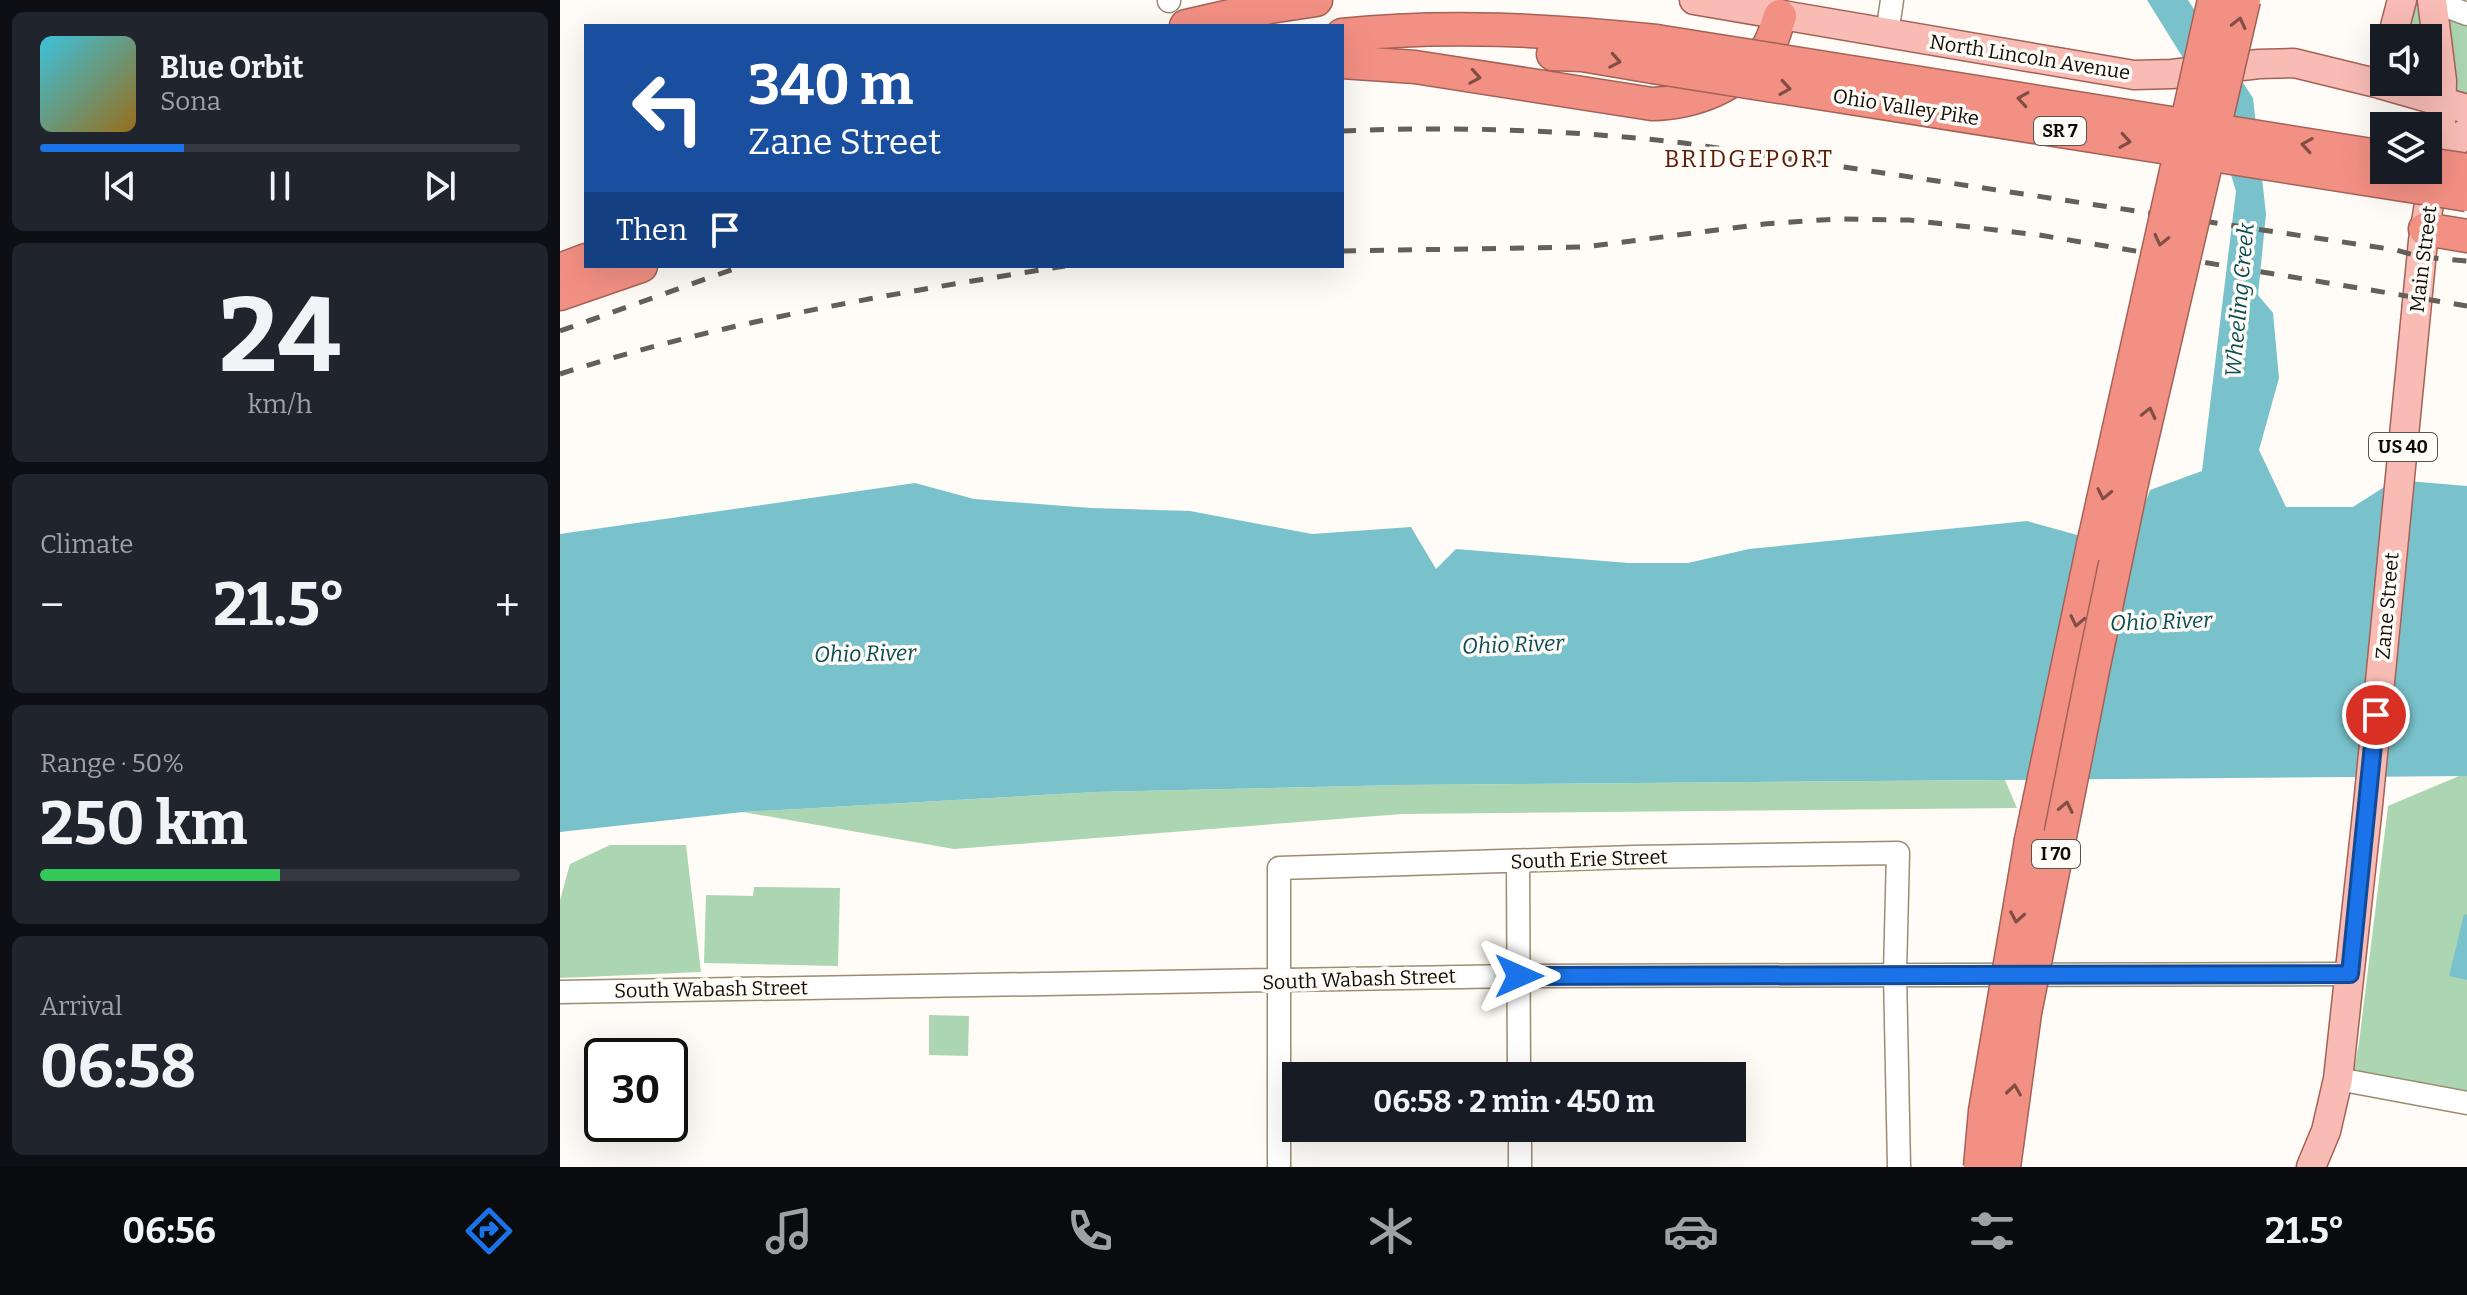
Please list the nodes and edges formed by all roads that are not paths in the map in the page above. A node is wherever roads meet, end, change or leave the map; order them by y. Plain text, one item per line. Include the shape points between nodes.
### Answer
1 (1316, 0) edge
2 (1694, 0) edge
3 (1892, 0) edge
4 (2214, 0) edge
5 (2244, 0) edge
6 (2402, 0) edge
7 (2432, 1) edge
8 (1782, 8) edge
9 (2467, 14) edge
10 (1195, 24) edge
11 (2396, 24) edge
12 (1887, 34) junction
13 (1344, 35) edge
14 (1654, 54) junction
15 (1344, 55) edge
16 (1344, 62) edge
17 (2370, 74) edge
18 (2430, 96) edge
19 (2454, 106) edge
20 (2467, 132) edge
21 (2370, 155) edge
22 (2444, 168) edge
23 (2467, 195) edge
24 (2425, 229) junction
25 (2467, 236) edge
26 (618, 268) edge
27 (560, 270) edge
28 (595, 270) edge
29 (560, 294) edge
30 (2415, 328) joint
31 (2106, 544) junction
32 (1518, 861) junction
33 (1895, 973) junction
34 (2350, 974) junction
35 (1519, 976) junction
36 (1277, 982) junction
37 (560, 992) edge
38 (1519, 1062) edge
39 (2338, 1079) junction
40 (2467, 1103) edge
41 (1520, 1142) edge
42 (1279, 1167) edge
43 (1520, 1167) edge
44 (1899, 1167) edge
45 (1980, 1167) edge
46 (2004, 1167) edge
47 (2311, 1167) edge

1 - 10 highway
2 - 8 main road, North Lincoln Avenue
3 - 12 street
4 -> 31 highway, I 70, bridge
31 -> 5 highway, I 70, bridge
6 - 11 main road
7 - 9 street
7 - 19 main road, Main Street / US 40 via 2440,59
8 - 12 main road, North Lincoln Avenue
16 -> 8 highway via 1415,67 1667,103 1713,92 1741,74 1767,49
12 - 17 main road, North Lincoln Avenue, bridge via 2119,73 2154,75 2274,63
13 - 14 highway, Ohio Valley Pike / SR 7 via 1490,29 1585,34
15 -> 14 highway, Ohio Valley Pike / SR 7 via 1485,50
21 -> 14 highway, Ohio Valley Pike / SR 7, bridge
14 -> 23 highway, Ohio Valley Pike / SR 7, bridge
18 - 19 main road, North Lincoln Avenue
19 - 22 main road, Main Street / US 40
20 - 22 main road via 2453,144
22 - 24 main road, Main Street / US 40
24 - 25 highway
24 - 30 main road, Main Street / US 40
26 - 28 highway
27 - 28 highway
28 - 29 highway
30 - 34 main road, Zane Street / US 40
31 -> 45 highway, I 70, bridge via 2031,840
46 -> 31 highway, I 70, bridge via 2025,1013
32 - 33 street, South Erie Street via 1898,853
32 - 35 street
32 - 36 street, South Erie Street via 1279,868
33 - 34 street, South Wabash Street
33 - 35 street, South Wabash Street
33 - 44 street
34 - 39 main road, Zane Street / US 40
35 - 36 street, South Wabash Street
35 - 38 street
36 - 37 street, South Wabash Street
36 - 42 street
39 - 40 street
39 - 47 main road, Zane Street / US 40
41 - 43 street

